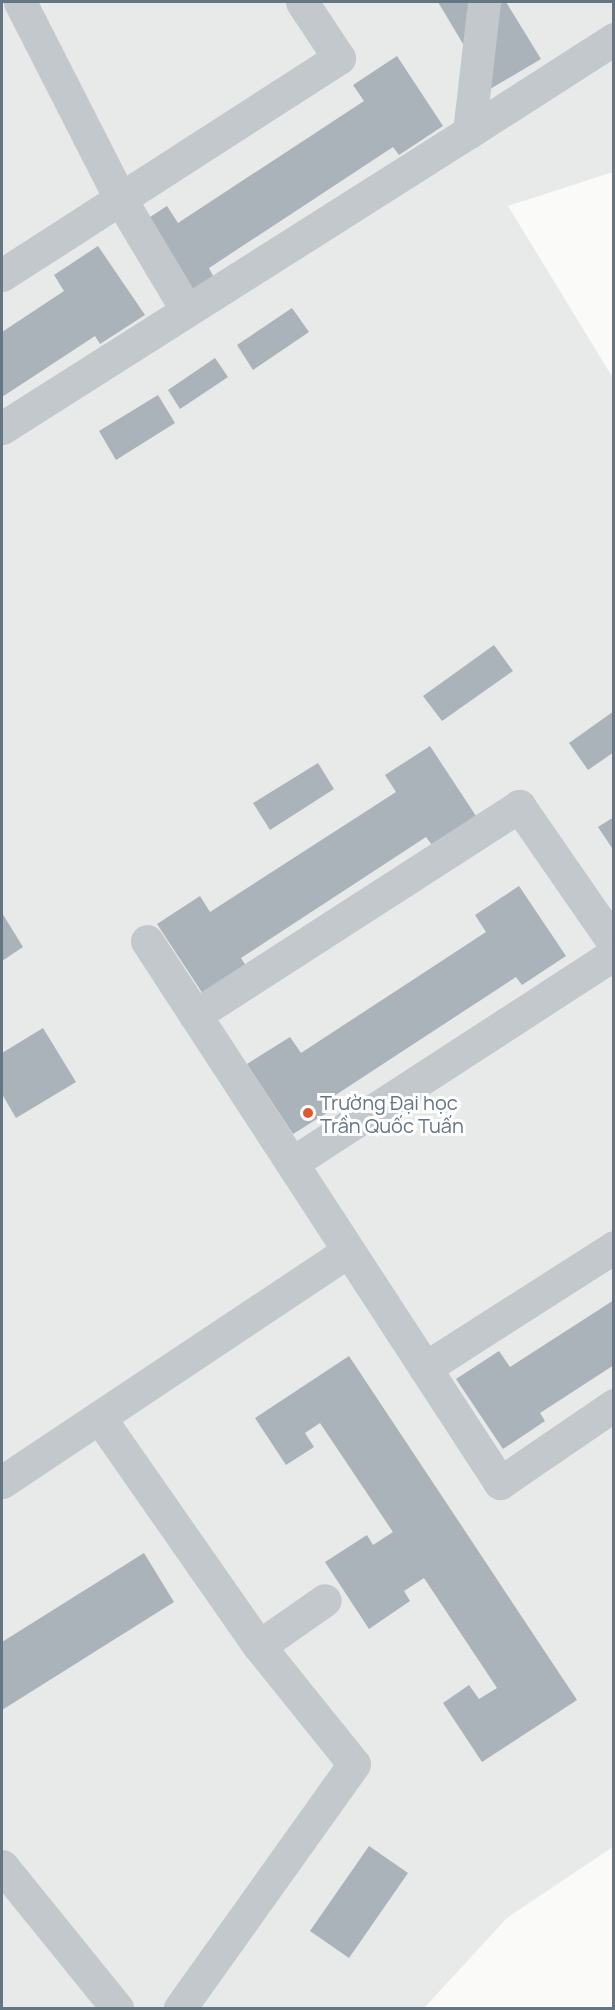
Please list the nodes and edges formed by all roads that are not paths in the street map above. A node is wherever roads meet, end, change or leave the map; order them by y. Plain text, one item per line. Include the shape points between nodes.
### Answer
1 (20, 2) edge
2 (302, 2) edge
3 (484, 2) edge
4 (614, 39) edge
5 (469, 132) junction
6 (121, 201) junction
7 (2, 274) edge
8 (186, 309) junction
9 (2, 428) edge
10 (147, 941) dead end
11 (614, 943) edge
12 (614, 954) edge
13 (195, 1015) junction
14 (292, 1163) junction
15 (614, 1247) edge
16 (348, 1251) junction
17 (425, 1368) junction
18 (614, 1404) edge
19 (99, 1417) junction
20 (2, 1482) edge
21 (325, 1600) dead end
22 (259, 1646) junction
23 (2, 1866) edge
24 (117, 2008) edge
25 (180, 2008) edge

1 - 6 lane
2 - 6 lane via 339,58
3 - 5 lane
4 - 5 lane
5 - 8 lane
6 - 7 lane
6 - 8 lane
8 - 9 lane
10 - 13 lane
11 - 13 lane via 519,806
12 - 14 lane
13 - 14 lane
14 - 16 lane
15 - 17 lane
16 - 17 lane
16 - 19 lane
17 - 18 lane via 500,1483
19 - 20 lane
19 - 22 lane
21 - 22 lane
22 - 25 lane via 354,1764
23 - 24 lane

